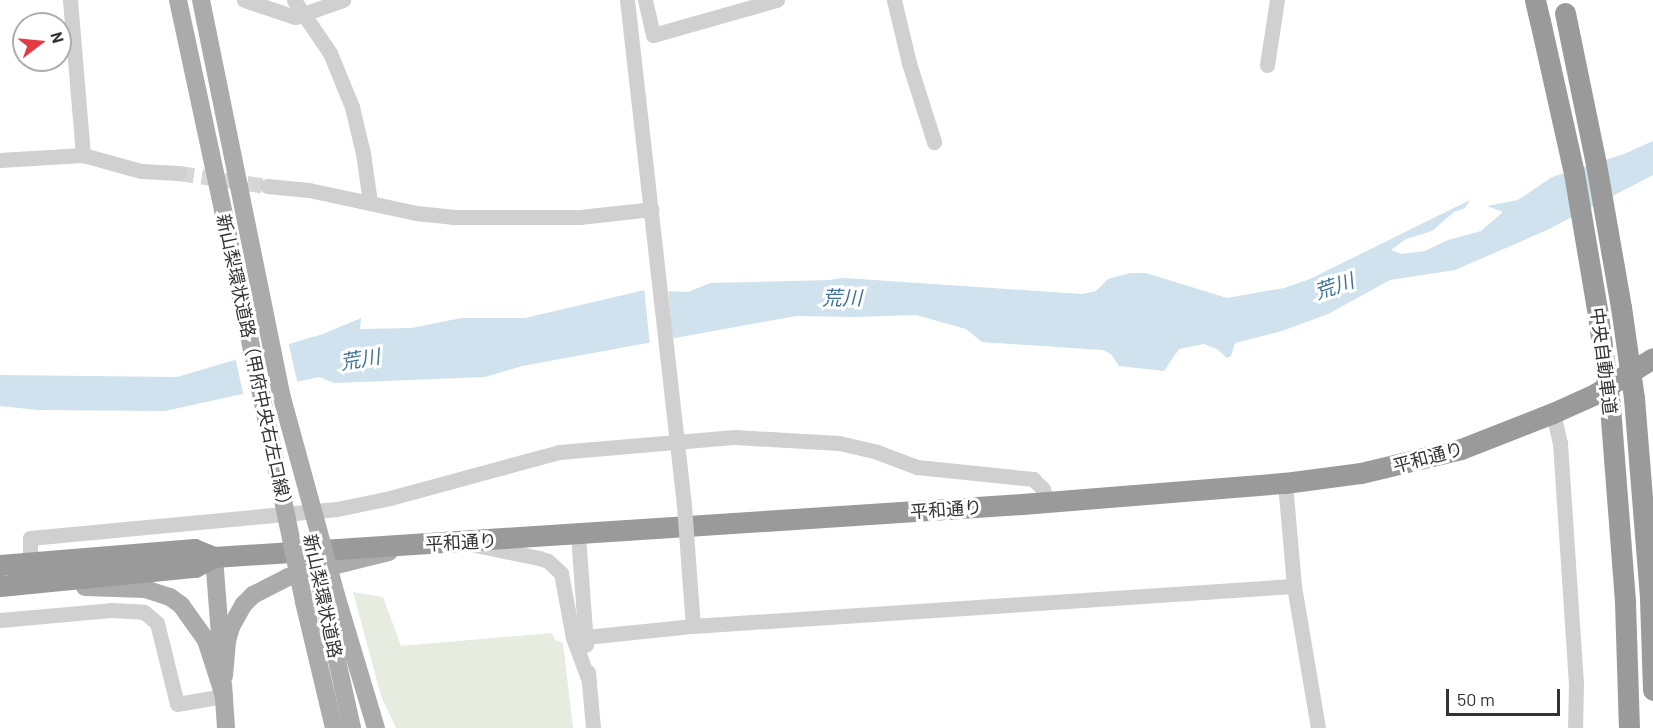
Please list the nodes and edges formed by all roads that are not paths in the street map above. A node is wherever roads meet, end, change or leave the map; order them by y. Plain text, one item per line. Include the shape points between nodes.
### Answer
1 (70, 0) edge
2 (178, 0) edge
3 (201, 0) edge
4 (244, 0) edge
5 (294, 0) edge
6 (343, 0) edge
7 (627, 0) edge
8 (645, 0) edge
9 (777, 0) edge
10 (894, 0) edge
11 (1276, 0) edge
12 (1535, 0) edge
13 (1564, 7) edge
14 (305, 14) junction
15 (1267, 65) dead end
16 (934, 142) dead end
17 (83, 155) junction
18 (0, 160) edge
19 (179, 173) tunnel mouth
20 (267, 186) tunnel mouth
21 (370, 202) junction
22 (652, 215) junction
23 (1653, 358) edge
24 (1553, 413) junction
25 (675, 436) junction
26 (1285, 483) junction
27 (1047, 501) junction
28 (578, 535) junction
29 (459, 542) junction
30 (422, 544) junction
31 (214, 557) junction
32 (30, 562) junction
33 (0, 566) edge
34 (1294, 586) junction
35 (0, 588) edge
36 (330, 597) junction
37 (304, 602) junction
38 (0, 620) edge
39 (693, 626) junction
40 (586, 637) junction
41 (589, 681) junction
42 (1653, 690) edge
43 (224, 696) junction
44 (226, 728) edge
45 (326, 728) edge
46 (334, 728) edge
47 (352, 728) edge
48 (376, 728) edge
49 (592, 728) edge
50 (1318, 728) edge
51 (1575, 728) edge
52 (1629, 728) edge

1 - 17 street
2 - 37 main road, 新山梨環状道路（甲府中央右左口線）, bridge
3 - 36 main road, 新山梨環状道路（甲府中央右左口線）, bridge via 281,394
4 - 14 street via 295,17
5 - 14 street
6 - 14 street
7 - 22 street
8 - 9 street via 653,35
10 - 16 street
11 - 15 street
12 - 52 highway, 中央自動車道, bridge via 1574,173 1610,406 1624,591
13 - 42 highway, 中央自動車道, bridge via 1602,197 1634,398
14 - 21 street via 330,53 352,107
17 - 18 street
17 - 19 street via 141,171
20 - 21 street
21 - 22 street via 452,217
22 - 25 street
23 - 24 highway, 平和通り via 1594,394
24 - 26 highway, 平和通り via 1461,449 1401,465
24 - 51 street via 1560,443
25 - 27 street via 839,443 917,467 1033,479 1043,489
25 - 32 street via 559,452 336,509 30,538
25 - 39 street, bridge
26 - 27 highway, 平和通り
26 - 34 street
27 - 28 highway, 平和通り
28 - 29 highway, 平和通り
28 - 40 street
29 - 30 highway, 平和通り
29 - 41 street via 539,558 555,567 565,584 573,638
30 - 31 highway, 平和通り
30 - 43 main road via 288,577 253,595 237,615 227,641
31 - 32 highway, 平和通り via 194,549
31 - 35 highway, 平和通り via 195,567
31 - 43 main road
32 - 33 highway, 平和通り
34 - 39 street
34 - 50 street
35 - 43 main road via 129,587 170,597 190,615 206,640
36 - 47 main road, 新山梨環状道路
36 - 48 main road
37 - 45 main road
37 - 46 main road, 新山梨環状道路（甲府中央右左口線）
38 - 43 street via 111,610 144,612 157,622 177,704
39 - 40 street
40 - 41 street
41 - 49 street
43 - 44 main road

